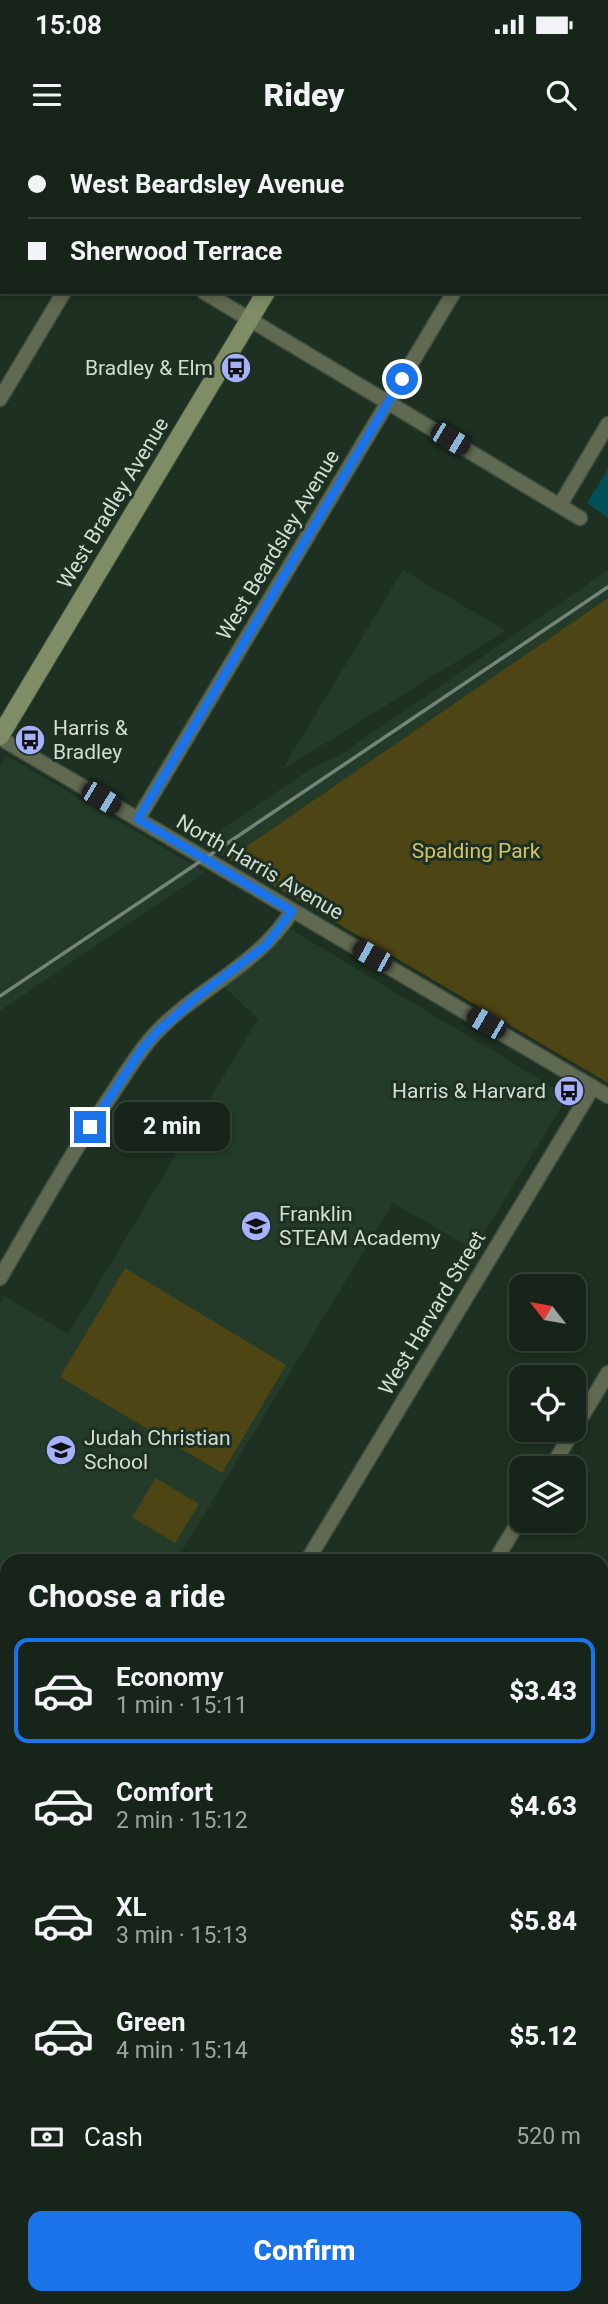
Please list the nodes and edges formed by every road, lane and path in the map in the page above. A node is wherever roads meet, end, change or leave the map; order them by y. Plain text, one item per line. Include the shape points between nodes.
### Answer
1 (63, 294) edge
2 (207, 294) edge
3 (265, 294) edge
4 (453, 294) edge
5 (249, 319) junction
6 (0, 399) edge
7 (388, 402) junction
8 (608, 424) edge
9 (560, 505) junction
10 (580, 517) dead end
11 (0, 737) edge
12 (138, 819) junction
13 (292, 911) junction
14 (593, 1087) junction
15 (608, 1096) edge
16 (5, 1259) edge
17 (0, 1278) edge
18 (608, 1373) edge
19 (558, 1456) edge
20 (512, 1533) edge
21 (311, 1554) edge
22 (499, 1554) edge

1 - 6 street
2 - 5 street
3 - 5 main road, West Bradley Avenue
4 - 7 street, West Beardsley Avenue
5 - 7 street
5 - 11 main road, West Bradley Avenue
7 - 9 street
7 - 12 street, West Beardsley Avenue
8 - 9 street
9 - 10 street
11 - 12 street, North Harris Avenue
12 - 13 street, North Harris Avenue
13 - 14 street, North Harris Avenue
13 - 16 street via 266,945 198,996 142,1049
14 - 15 street, North Harris Avenue
14 - 21 street, West Harvard Street
16 - 17 street
18 - 19 street
20 - 22 street

